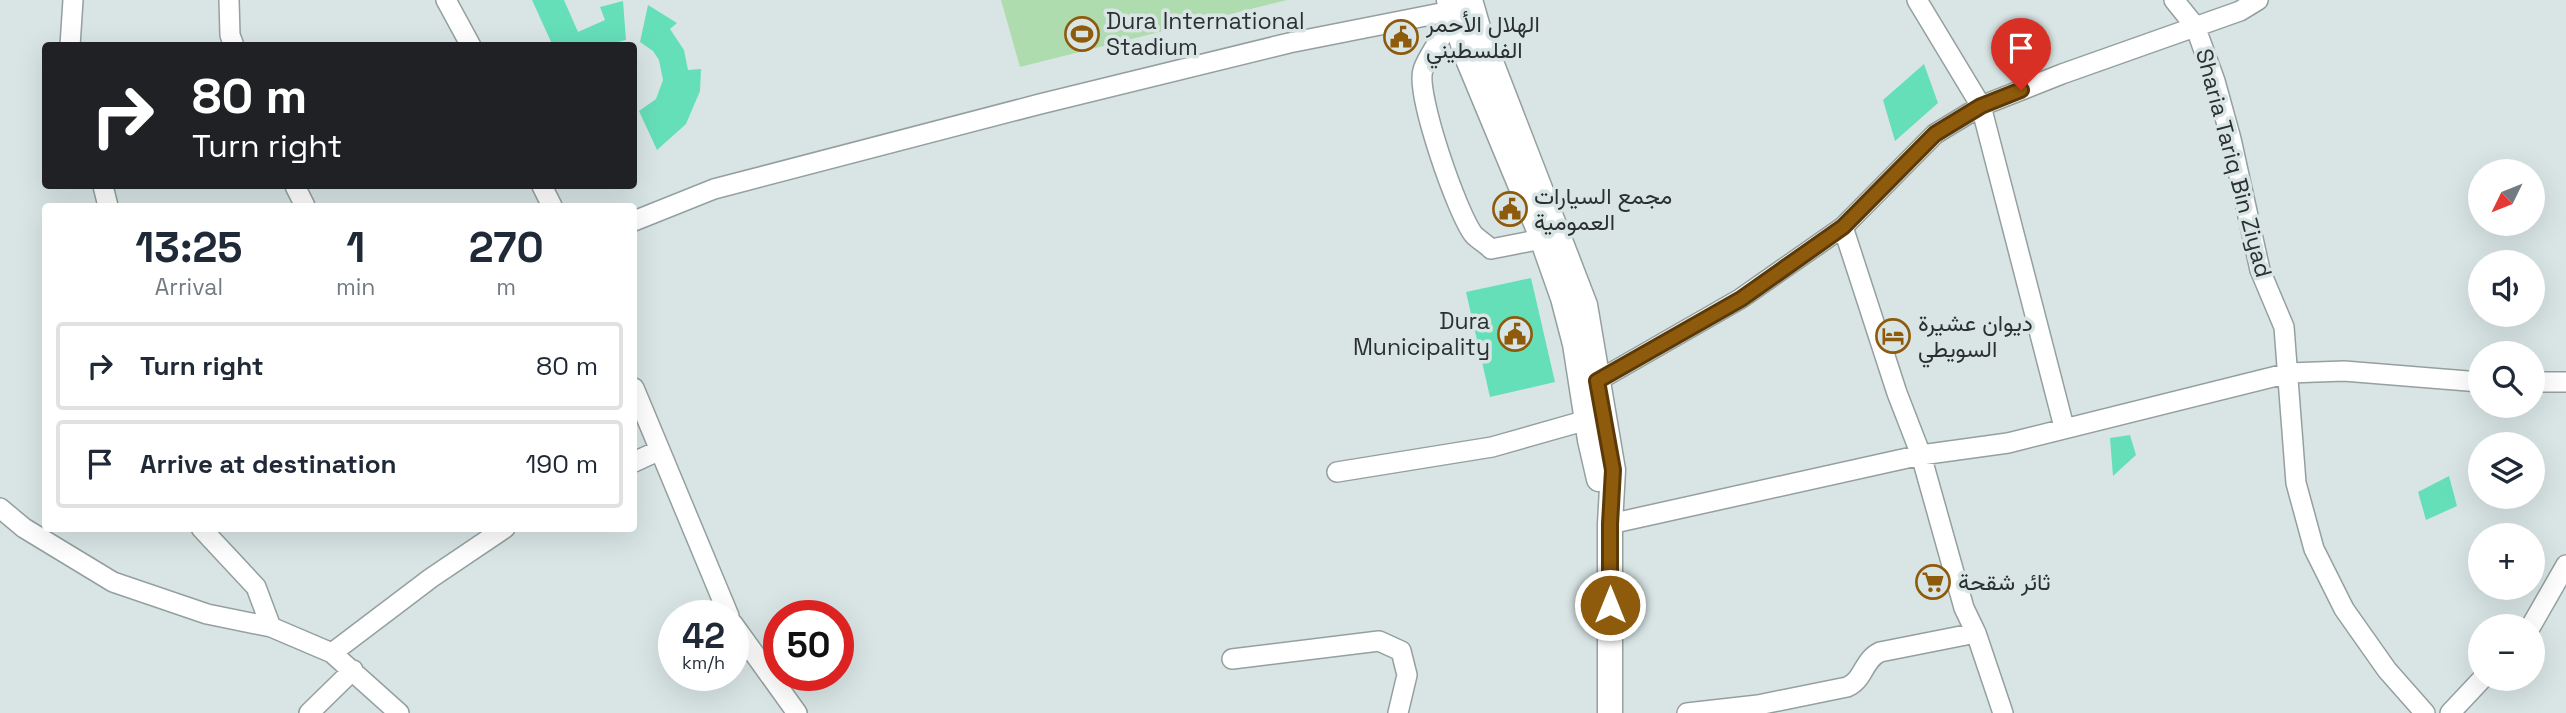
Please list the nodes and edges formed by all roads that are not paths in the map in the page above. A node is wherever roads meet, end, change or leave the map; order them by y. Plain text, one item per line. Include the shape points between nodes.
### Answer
1 (73, 0) edge
2 (229, 0) edge
3 (446, 0) edge
4 (1917, 0) edge
5 (2174, 0) edge
6 (2258, 0) edge
7 (1456, 7) edge
8 (2195, 26) junction
9 (70, 42) edge
10 (233, 42) edge
11 (469, 42) edge
12 (1981, 106) junction
13 (637, 220) edge
14 (1843, 227) junction
15 (1542, 239) junction
16 (2289, 373) junction
17 (1597, 381) junction
18 (2468, 381) edge
19 (2545, 382) edge
20 (2566, 382) edge
21 (637, 395) edge
22 (1587, 420) junction
23 (2064, 427) junction
24 (660, 450) junction
25 (1921, 455) junction
26 (637, 461) edge
27 (1337, 472) dead end
28 (0, 508) edge
29 (1610, 524) junction
30 (205, 532) edge
31 (499, 532) edge
32 (2566, 565) edge
33 (722, 600) edge
34 (2537, 614) edge
35 (271, 627) junction
36 (1976, 633) junction
37 (749, 646) edge
38 (332, 653) junction
39 (1232, 659) dead end
40 (353, 670) junction
41 (2471, 691) edge
42 (309, 713) edge
43 (399, 713) edge
44 (797, 713) edge
45 (1398, 713) edge
46 (1610, 713) edge
47 (1687, 713) edge
48 (2003, 713) edge
49 (2426, 713) edge
50 (2450, 713) edge

1 - 9 street
2 - 10 street
3 - 11 street
4 - 12 street
5 - 8 street, Sharia Tariq Bin Ziyad
6 - 8 street
7 - 13 street via 1289,43 714,189
7 - 15 main road via 1467,57
7 - 15 street via 1422,71 1431,124 1453,191 1474,234 1491,249
7 - 17 main road via 1479,31 1584,305
8 - 12 street
8 - 16 street, Sharia Tariq Bin Ziyad via 2231,139 2260,270 2284,327
12 - 14 street via 1935,134
12 - 23 street
14 - 17 street via 1741,299
14 - 25 street
15 - 22 main road via 1575,344
16 - 18 street via 2344,371
16 - 23 street
16 - 49 street, Sharia Tariq Bin Ziyad via 2295,483 2315,550 2344,609 2387,670
17 - 29 main road via 1613,470
19 - 20 street
21 - 24 street
22 - 27 street via 1492,447
22 - 29 main road
23 - 25 street via 2008,443
24 - 26 street
24 - 33 street
25 - 29 street
25 - 36 street via 1964,608
28 - 35 street via 24,528 113,582 207,614
29 - 46 main road
30 - 35 street via 256,587
31 - 38 street
32 - 34 street
35 - 38 street
36 - 47 street via 1876,654 1858,681 1847,687
36 - 48 street
37 - 44 street
38 - 40 street
39 - 45 street via 1379,642 1401,651 1407,675
40 - 42 street
40 - 43 street
41 - 50 street

